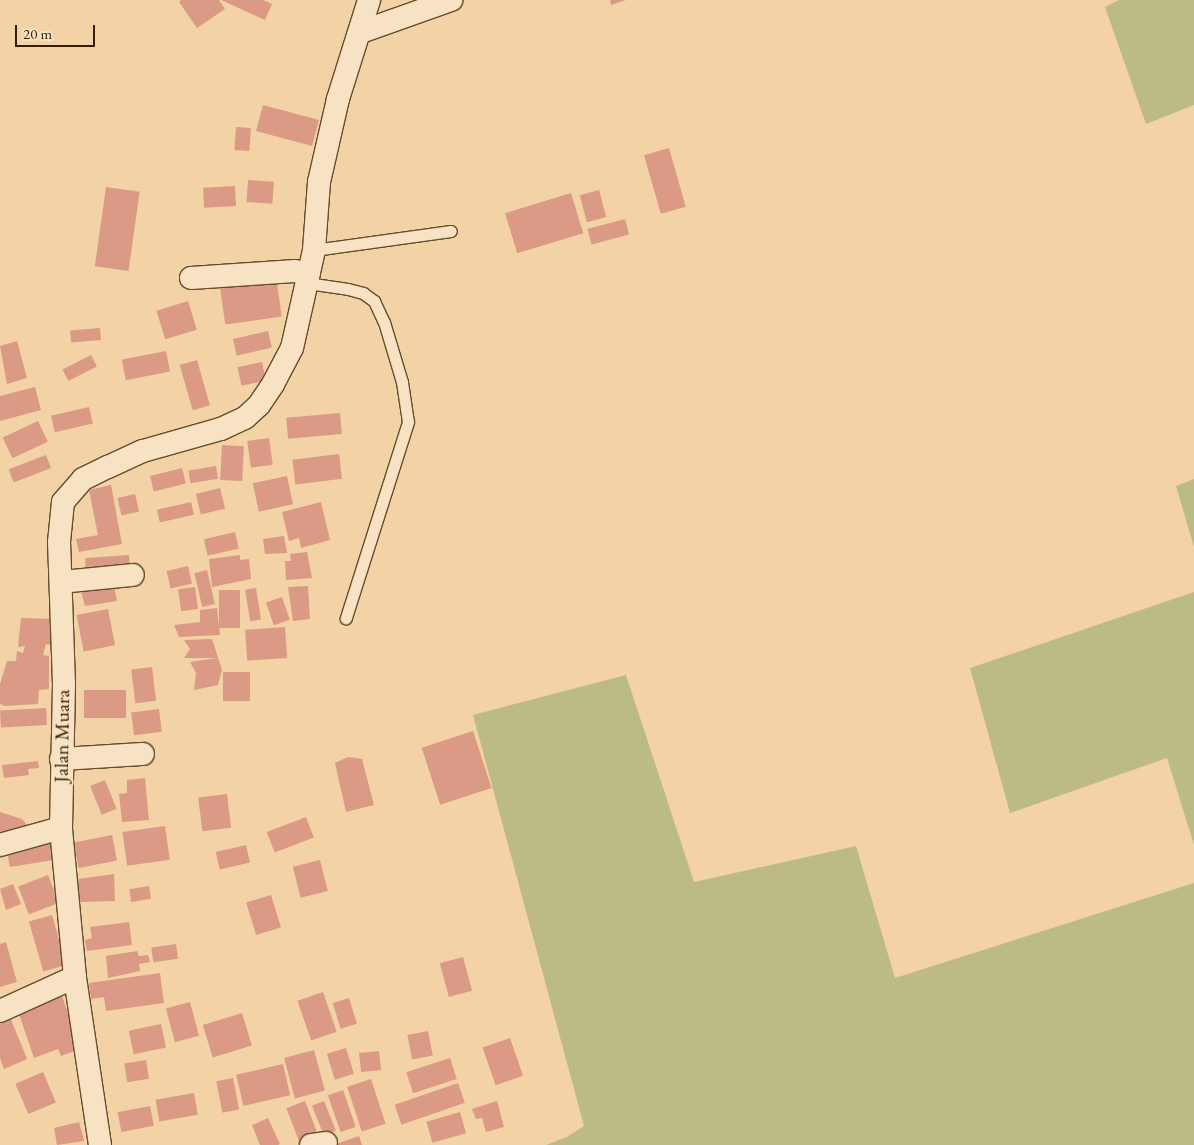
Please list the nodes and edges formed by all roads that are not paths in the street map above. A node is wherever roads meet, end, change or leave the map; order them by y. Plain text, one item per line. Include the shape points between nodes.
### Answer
1 (369, 0) edge
2 (452, 0) edge
3 (361, 32) junction
4 (451, 231) dead end
5 (314, 250) junction
6 (192, 278) dead end
7 (308, 278) junction
8 (133, 574) dead end
9 (61, 582) junction
10 (346, 618) dead end
11 (143, 754) dead end
12 (61, 759) junction
13 (62, 828) junction
14 (0, 845) edge
15 (75, 977) junction
16 (0, 1011) edge
17 (100, 1145) edge

1 - 3 street, Jalan Muara
2 - 3 street
3 - 5 street, Jalan Muara via 338,99 319,182
4 - 5 lane
5 - 7 street, Jalan Muara
6 - 7 street via 295,271
7 - 9 street, Jalan Muara via 292,348 273,384 252,412 221,429 143,451 83,479 63,502 59,542
7 - 10 lane via 363,293 374,301 384,322 402,382 408,422
8 - 9 street
9 - 12 street, Jalan Muara via 64,684
11 - 12 street
12 - 13 street, Jalan Muara
13 - 14 street
13 - 15 street, Jalan Muara
15 - 16 street
15 - 17 street, Jalan Muara

